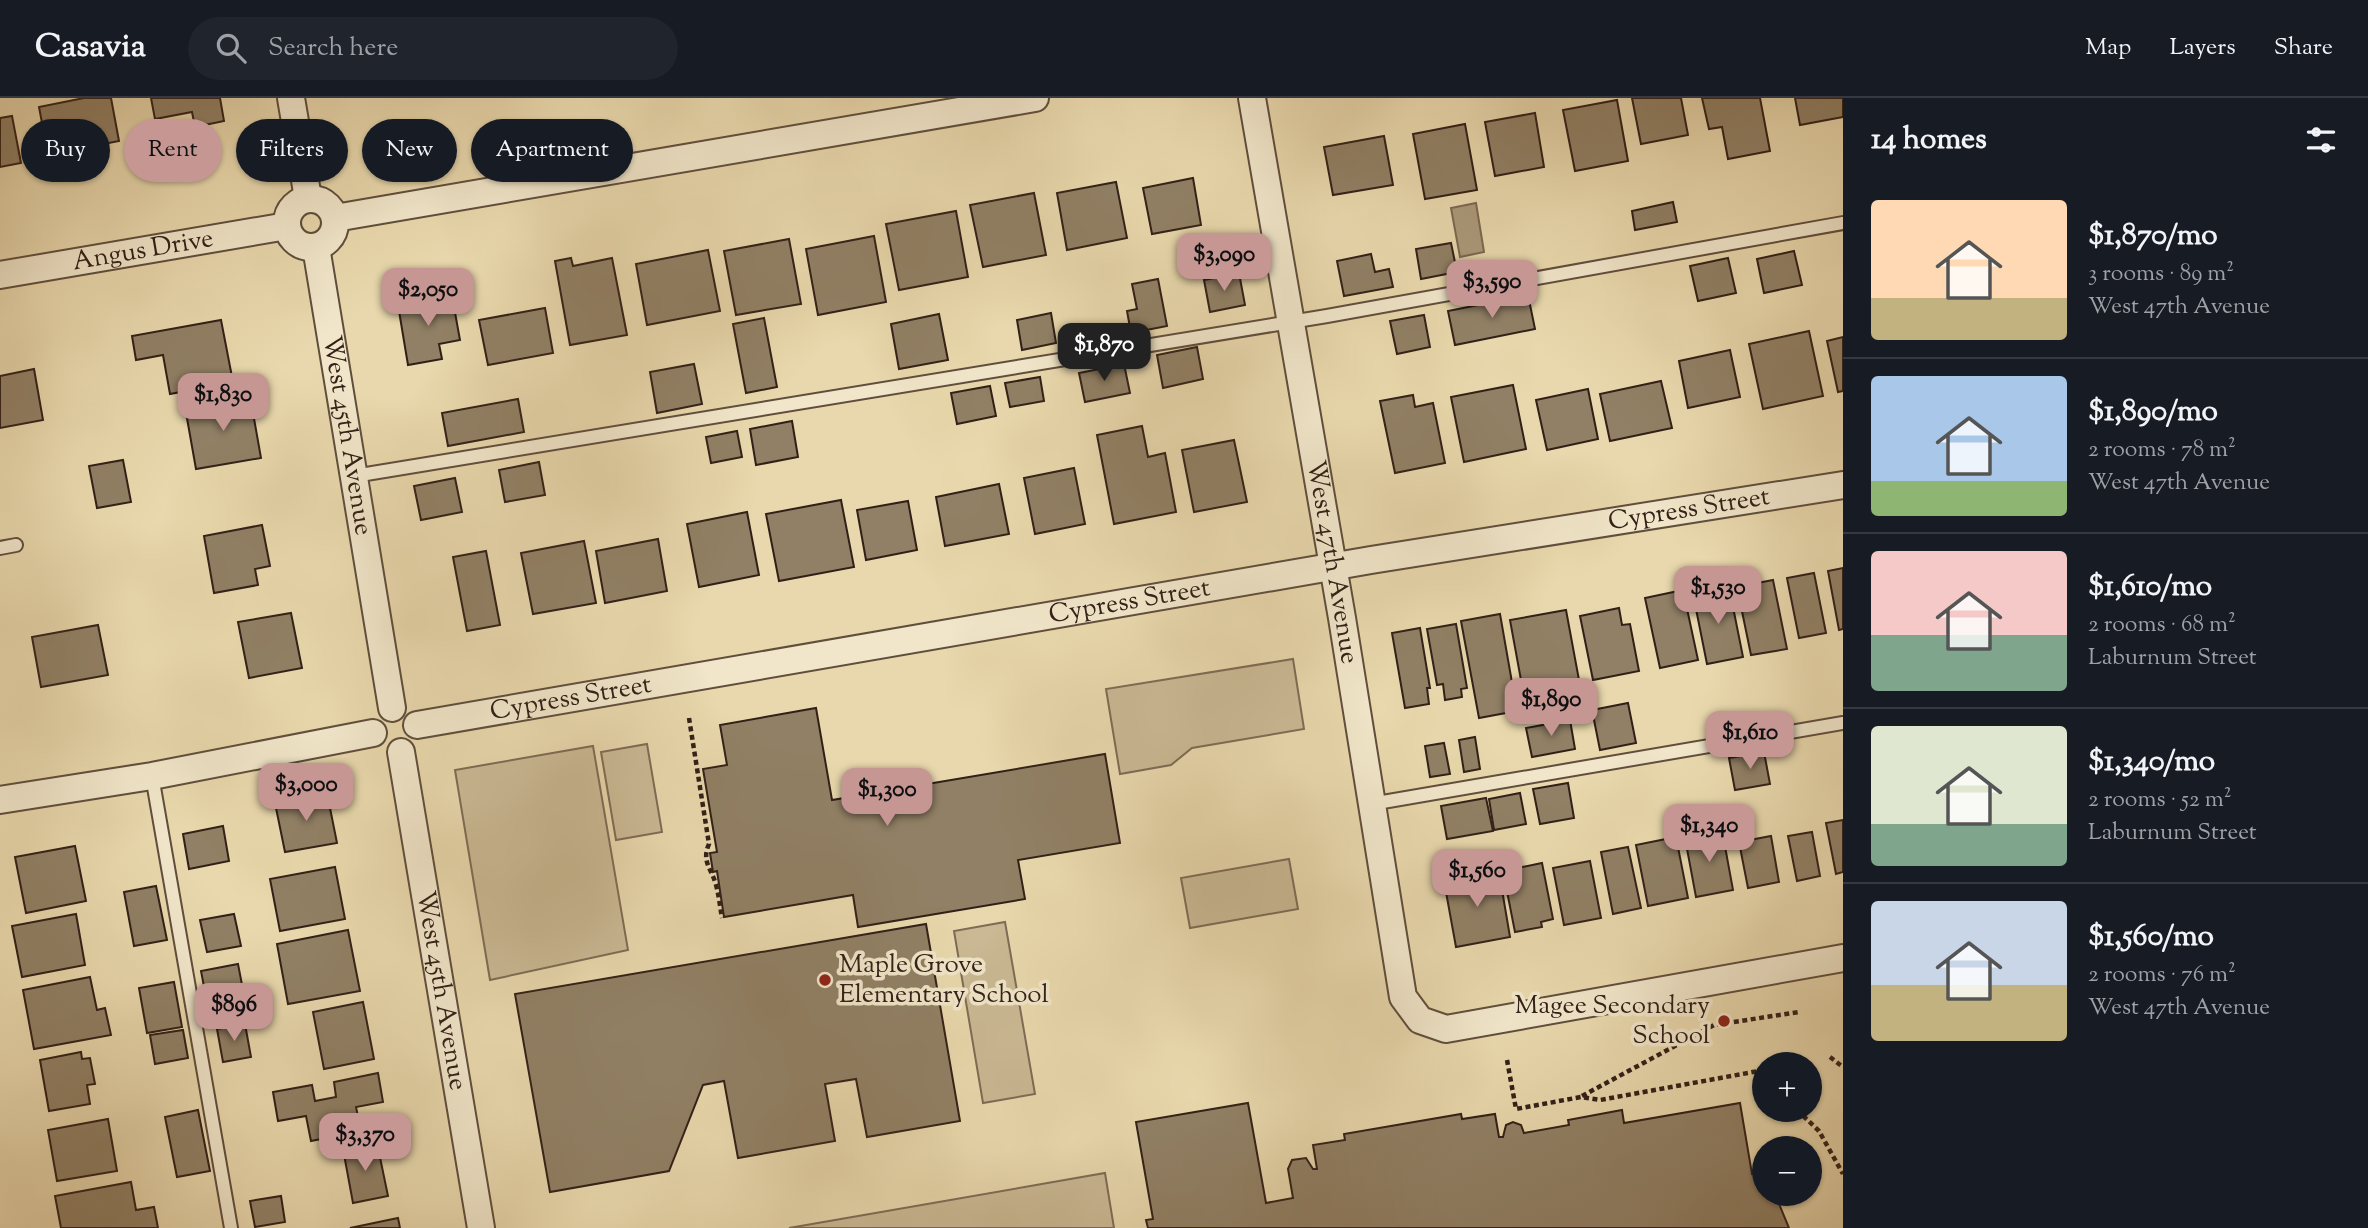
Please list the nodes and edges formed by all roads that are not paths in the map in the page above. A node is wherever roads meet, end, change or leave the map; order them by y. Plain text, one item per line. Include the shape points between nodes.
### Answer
1 (290, 98) edge
2 (1035, 98) edge
3 (1252, 98) edge
4 (308, 198) junction
5 (335, 218) junction
6 (1843, 223) edge
7 (287, 226) junction
8 (316, 247) junction
9 (0, 275) edge
10 (1291, 322) junction
11 (354, 476) junction
12 (1843, 485) edge
13 (16, 545) dead end
14 (0, 548) edge
15 (1333, 567) junction
16 (392, 708) junction
17 (1843, 723) edge
18 (417, 725) junction
19 (373, 733) junction
20 (401, 752) junction
21 (152, 776) junction
22 (0, 800) edge
23 (1371, 804) junction
24 (1843, 958) edge
25 (231, 1228) edge
26 (481, 1228) edge

1 - 4 street
2 - 5 street
3 - 10 street, West 47th Avenue
4 - 5 street via 325,203
4 - 7 street via 291,208
5 - 8 street via 332,236
6 - 10 lane
7 - 8 street via 297,243
7 - 9 street, Angus Drive
8 - 11 street, West 45th Avenue
10 - 11 lane
10 - 15 street, West 47th Avenue
11 - 16 street, West 45th Avenue
12 - 15 street, Cypress Street
13 - 14 lane
15 - 18 street, Cypress Street
15 - 23 street, West 47th Avenue
16 - 18 street via 405,710
16 - 19 street via 380,714
17 - 23 lane
18 - 20 street via 416,739
19 - 20 street via 386,751
19 - 21 street
20 - 26 street, West 45th Avenue
21 - 22 street
21 - 25 lane
23 - 24 street, West 47th Avenue via 1403,997 1420,1020 1446,1029

